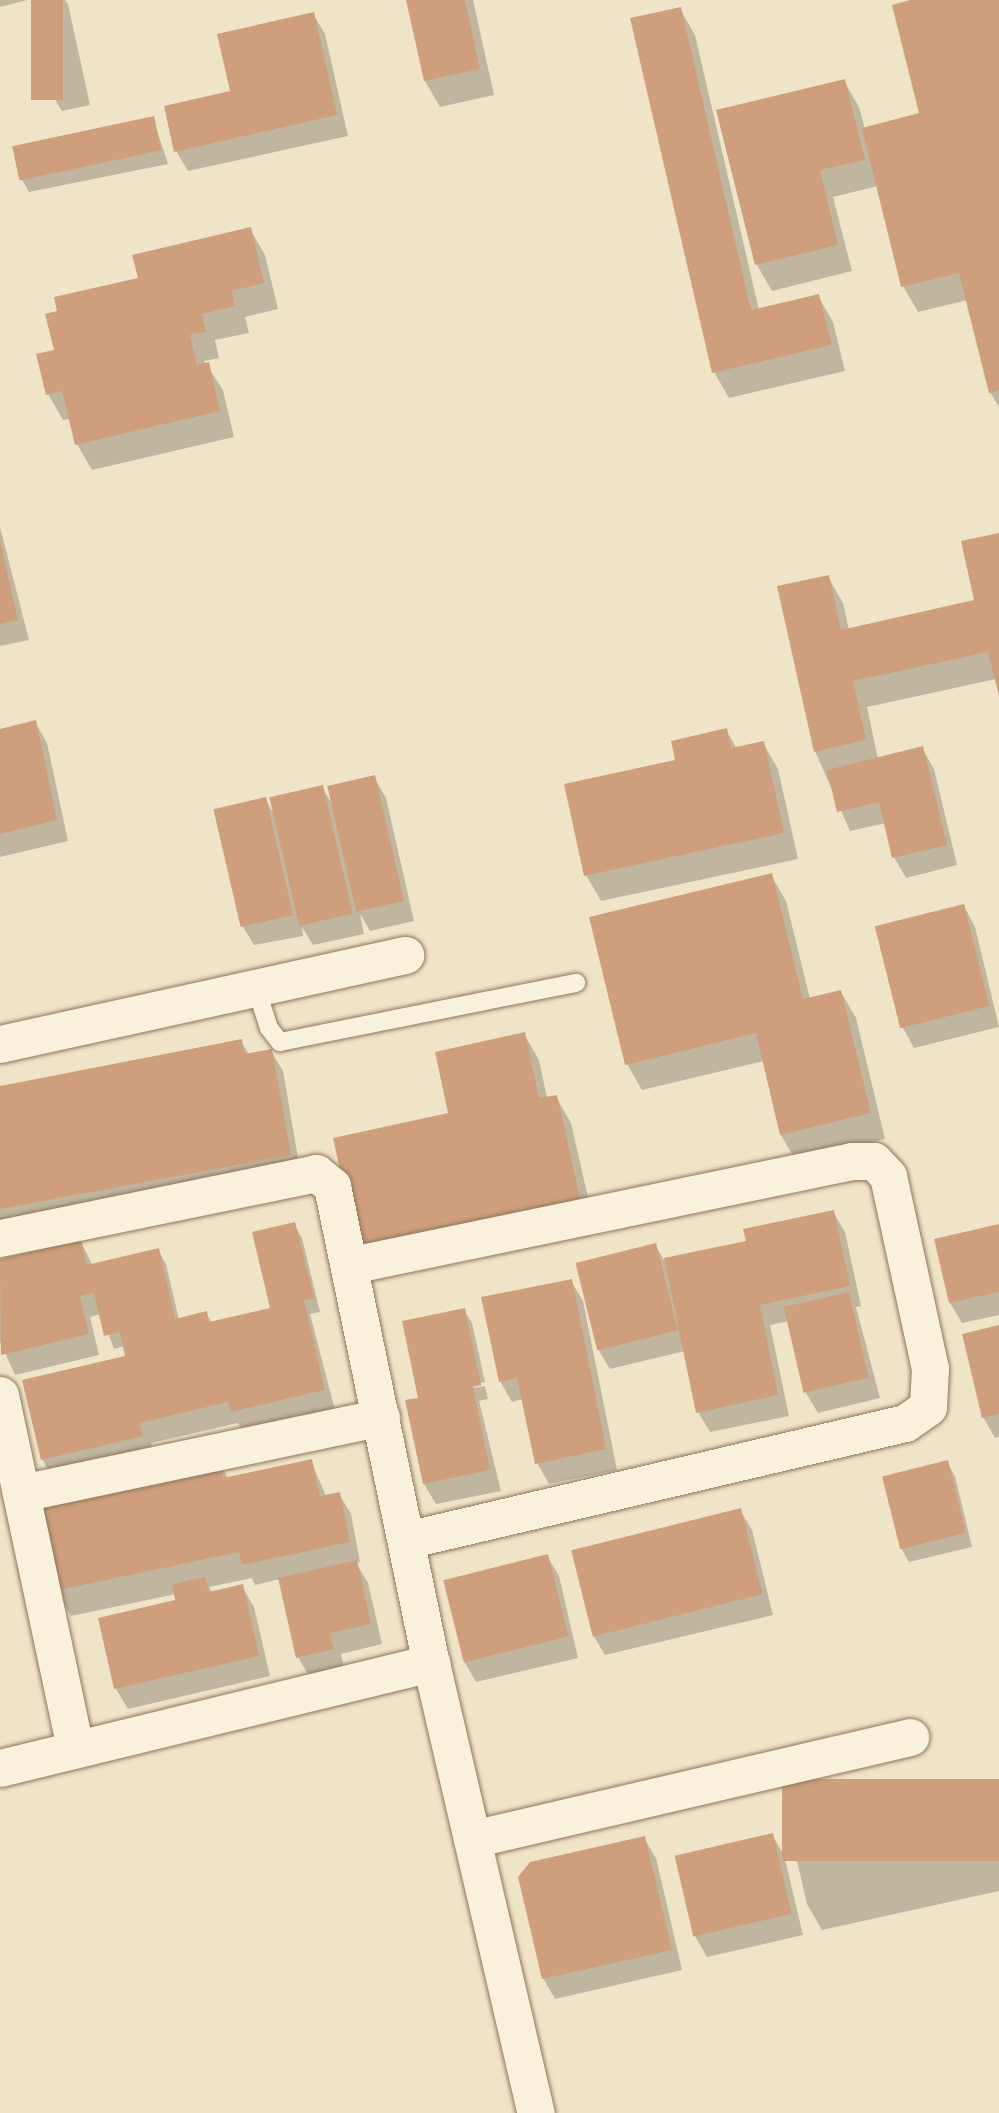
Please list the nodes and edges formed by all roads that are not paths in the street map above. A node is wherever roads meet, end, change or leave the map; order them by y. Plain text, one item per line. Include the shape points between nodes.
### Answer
1 (405, 955) dead end
2 (576, 983) dead end
3 (256, 988) junction
4 (0, 1044) edge
5 (0, 1238) edge
6 (351, 1265) junction
7 (0, 1395) edge
8 (381, 1417) junction
9 (21, 1493) junction
10 (406, 1540) junction
11 (431, 1662) junction
12 (910, 1737) dead end
13 (75, 1749) junction
14 (0, 1768) edge
15 (472, 1839) junction
16 (536, 2113) edge

1 - 3 street
2 - 3 lane via 280,1042 269,1028
3 - 4 street
5 - 6 street via 316,1173 332,1186
6 - 8 street
6 - 10 street via 852,1161 874,1161 888,1176 930,1368 928,1407 905,1423
7 - 9 street
8 - 9 street
8 - 10 street
9 - 13 street
10 - 11 street
11 - 13 street
11 - 15 street
12 - 15 street
13 - 14 street
15 - 16 street

